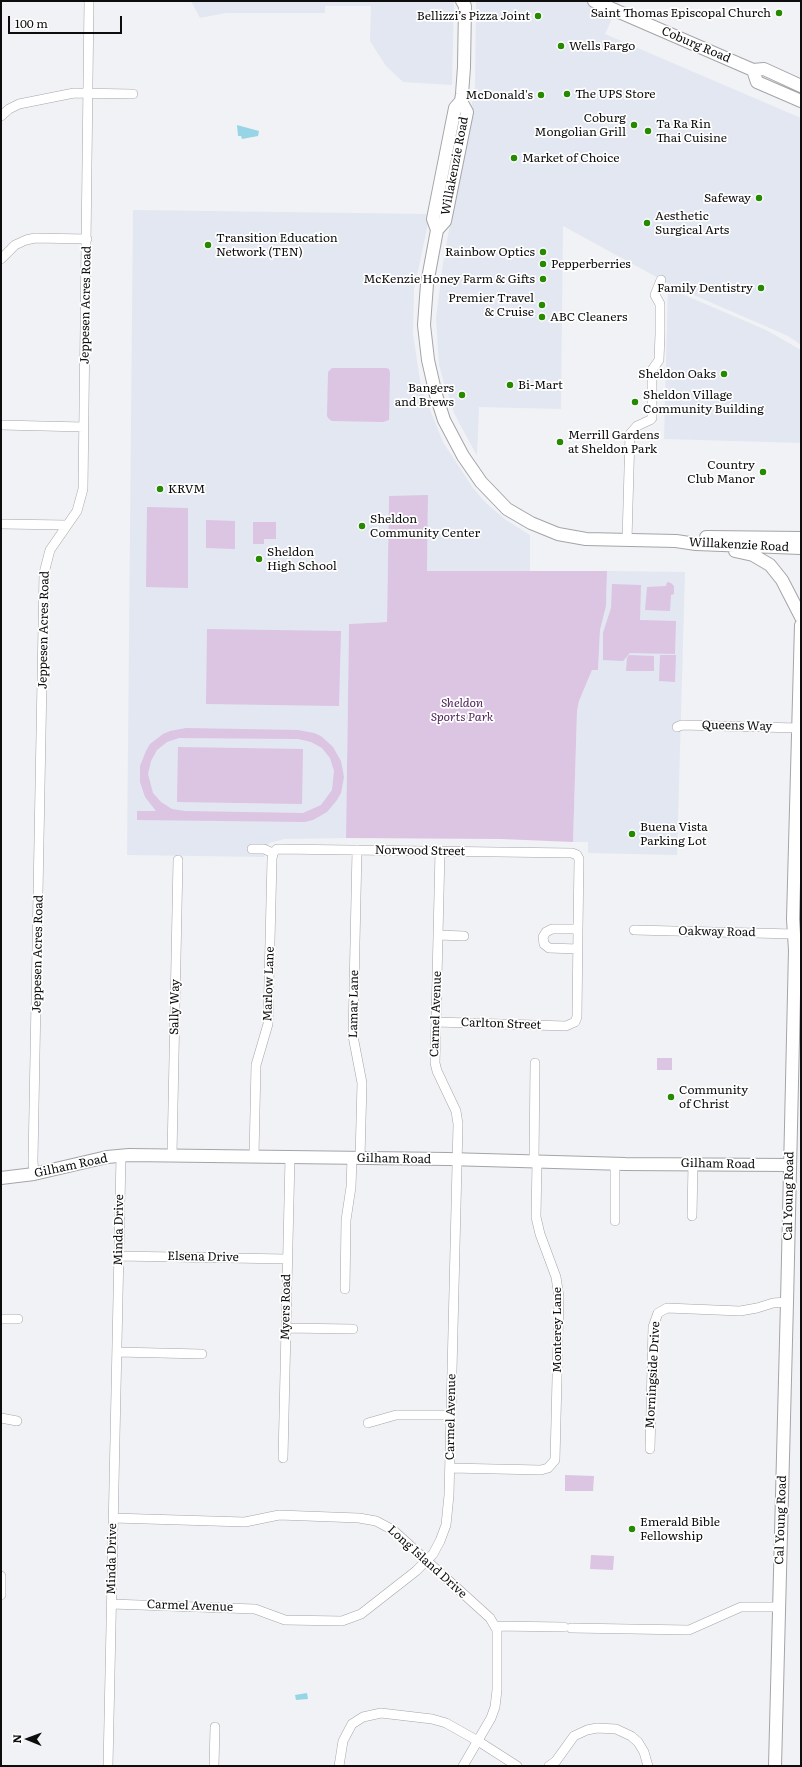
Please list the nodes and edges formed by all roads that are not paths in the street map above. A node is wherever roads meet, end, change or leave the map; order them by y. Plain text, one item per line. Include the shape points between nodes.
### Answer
1 (90, 1) edge
2 (594, 1) edge
3 (465, 3) edge
4 (753, 70) junction
5 (801, 86) edge
6 (88, 93) junction
7 (133, 94) dead end
8 (801, 101) edge
9 (1, 116) edge
10 (86, 240) junction
11 (1, 259) edge
12 (661, 280) dead end
13 (1, 425) edge
14 (84, 427) junction
15 (1, 524) edge
16 (67, 525) junction
17 (801, 538) edge
18 (627, 540) junction
19 (676, 541) junction
20 (696, 544) junction
21 (801, 548) edge
22 (801, 617) edge
23 (801, 625) edge
24 (677, 727) dead end
25 (798, 728) junction
26 (799, 744) edge
27 (252, 849) dead end
28 (357, 850) junction
29 (440, 851) junction
30 (273, 856) junction
31 (178, 860) dead end
32 (578, 929) junction
33 (634, 930) dead end
34 (797, 934) edge
35 (438, 935) junction
36 (464, 936) dead end
37 (578, 949) junction
38 (436, 1022) junction
39 (535, 1063) dead end
40 (172, 1155) junction
41 (121, 1156) junction
42 (254, 1156) junction
43 (290, 1157) junction
44 (356, 1158) junction
45 (456, 1160) junction
46 (536, 1162) junction
47 (693, 1163) junction
48 (616, 1164) junction
49 (789, 1165) junction
50 (34, 1174) junction
51 (1, 1178) edge
52 (692, 1216) dead end
53 (615, 1221) dead end
54 (118, 1256) junction
55 (287, 1259) junction
56 (345, 1289) dead end
57 (787, 1302) junction
58 (1, 1318) edge
59 (18, 1319) dead end
60 (286, 1328) junction
61 (353, 1329) dead end
62 (116, 1352) junction
63 (202, 1354) dead end
64 (450, 1415) junction
65 (1, 1418) edge
66 (17, 1421) dead end
67 (368, 1423) dead end
68 (650, 1449) dead end
69 (283, 1458) dead end
70 (450, 1468) junction
71 (112, 1518) junction
72 (427, 1561) junction
73 (1, 1576) edge
74 (1, 1595) edge
75 (111, 1604) junction
76 (779, 1607) junction
77 (496, 1626) junction
78 (215, 1727) dead end
79 (478, 1741) junction
80 (108, 1766) edge
81 (214, 1766) edge
82 (339, 1766) edge
83 (463, 1766) edge
84 (517, 1766) edge
85 (549, 1766) edge
86 (648, 1766) edge
87 (775, 1766) edge

1 - 6 street, Jeppesen Acres Road
2 - 4 street, Coburg Road
3 - 18 street, Willakenzie Road via 462,100 456,108 433,219 437,230 425,303 425,342 441,410 450,433 481,482 516,515 548,531 573,538
4 - 5 street, Coburg Road via 764,69
4 - 8 street via 757,82
6 - 7 street
6 - 9 street via 74,93 19,104
6 - 10 street, Jeppesen Acres Road
10 - 11 street via 26,240 15,245
10 - 14 street, Jeppesen Acres Road
12 - 18 street via 655,296 660,306 659,358 652,370 651,420 637,426 630,434
13 - 14 street
14 - 16 street, Jeppesen Acres Road via 83,492 79,507
15 - 16 street
16 - 50 street, Jeppesen Acres Road via 50,550 44,573
17 - 19 street, Willakenzie Road via 708,536
18 - 19 street, Willakenzie Road
19 - 20 street, Willakenzie Road
20 - 21 street, Willakenzie Road
20 - 22 street via 707,548 738,551 770,565 782,580
23 - 25 street, Cal Young Road
24 - 25 street, Queens Way via 682,725
25 - 26 street, Cal Young Road
26 - 34 street, Cal Young Road
27 - 30 street via 264,849
28 - 29 street, Norwood Street
28 - 30 street, Norwood Street via 281,848 277,849
28 - 44 street, Lamar Lane via 353,1036 362,1083
29 - 32 street, Norwood Street via 576,854 579,859
29 - 35 street, Carmel Avenue
30 - 42 street, Marlow Lane via 268,1021 256,1065
31 - 40 street, Sally Way
32 - 37 street
32 - 37 street via 552,929 546,932 543,938 544,944 549,948
33 - 34 street, Oakway Road
34 - 49 street, Cal Young Road
35 - 36 street
35 - 38 street, Carmel Avenue
37 - 38 street, Carlton Street via 577,1017 573,1024 566,1026
38 - 45 street, Carmel Avenue via 435,1066 457,1115
39 - 46 street, Monterey Lane
40 - 41 street, Gilham Road
40 - 42 street, Gilham Road
41 - 50 street, Gilham Road
41 - 54 street, Minda Drive
42 - 43 street, Gilham Road
43 - 44 street, Gilham Road
43 - 55 street, Myers Road
44 - 45 street, Gilham Road
44 - 56 street, Lamar Lane via 346,1220
45 - 46 street, Gilham Road
45 - 64 street, Carmel Avenue
46 - 48 street, Gilham Road
46 - 70 street, Monterey Lane via 536,1217 556,1277 559,1308 555,1456 551,1466 541,1470
47 - 48 street, Gilham Road
47 - 49 street, Gilham Road
47 - 52 street
48 - 53 street
49 - 57 street, Cal Young Road
50 - 51 street, Gilham Road
54 - 55 street, Elsena Drive
54 - 62 street, Minda Drive
55 - 60 street, Myers Road
57 - 68 street, Morningside Drive via 773,1302 752,1310 667,1308 658,1313 653,1327
57 - 76 street, Cal Young Road
58 - 59 street
60 - 61 street
60 - 69 street, Myers Road
62 - 63 street
62 - 71 street, Minda Drive
64 - 67 street via 396,1414
64 - 70 street, Carmel Avenue
65 - 66 street
70 - 72 street, Carmel Avenue via 446,1525 440,1541
71 - 72 street, Long Island Drive via 245,1522 279,1515 364,1518 393,1530
71 - 75 street, Minda Drive
72 - 75 street, Carmel Avenue via 361,1614 342,1621 285,1620 255,1609
72 - 77 street, Long Island Drive
73 - 74 street
75 - 80 street, Minda Drive
76 - 77 street via 744,1606 689,1630
76 - 87 street, Cal Young Road
77 - 79 street via 496,1701 491,1718
78 - 81 street
79 - 82 street via 441,1721 376,1713 358,1720 348,1729 343,1741
79 - 83 street
79 - 84 street
85 - 86 street via 556,1761 574,1736 598,1728 616,1729 631,1736 641,1747

